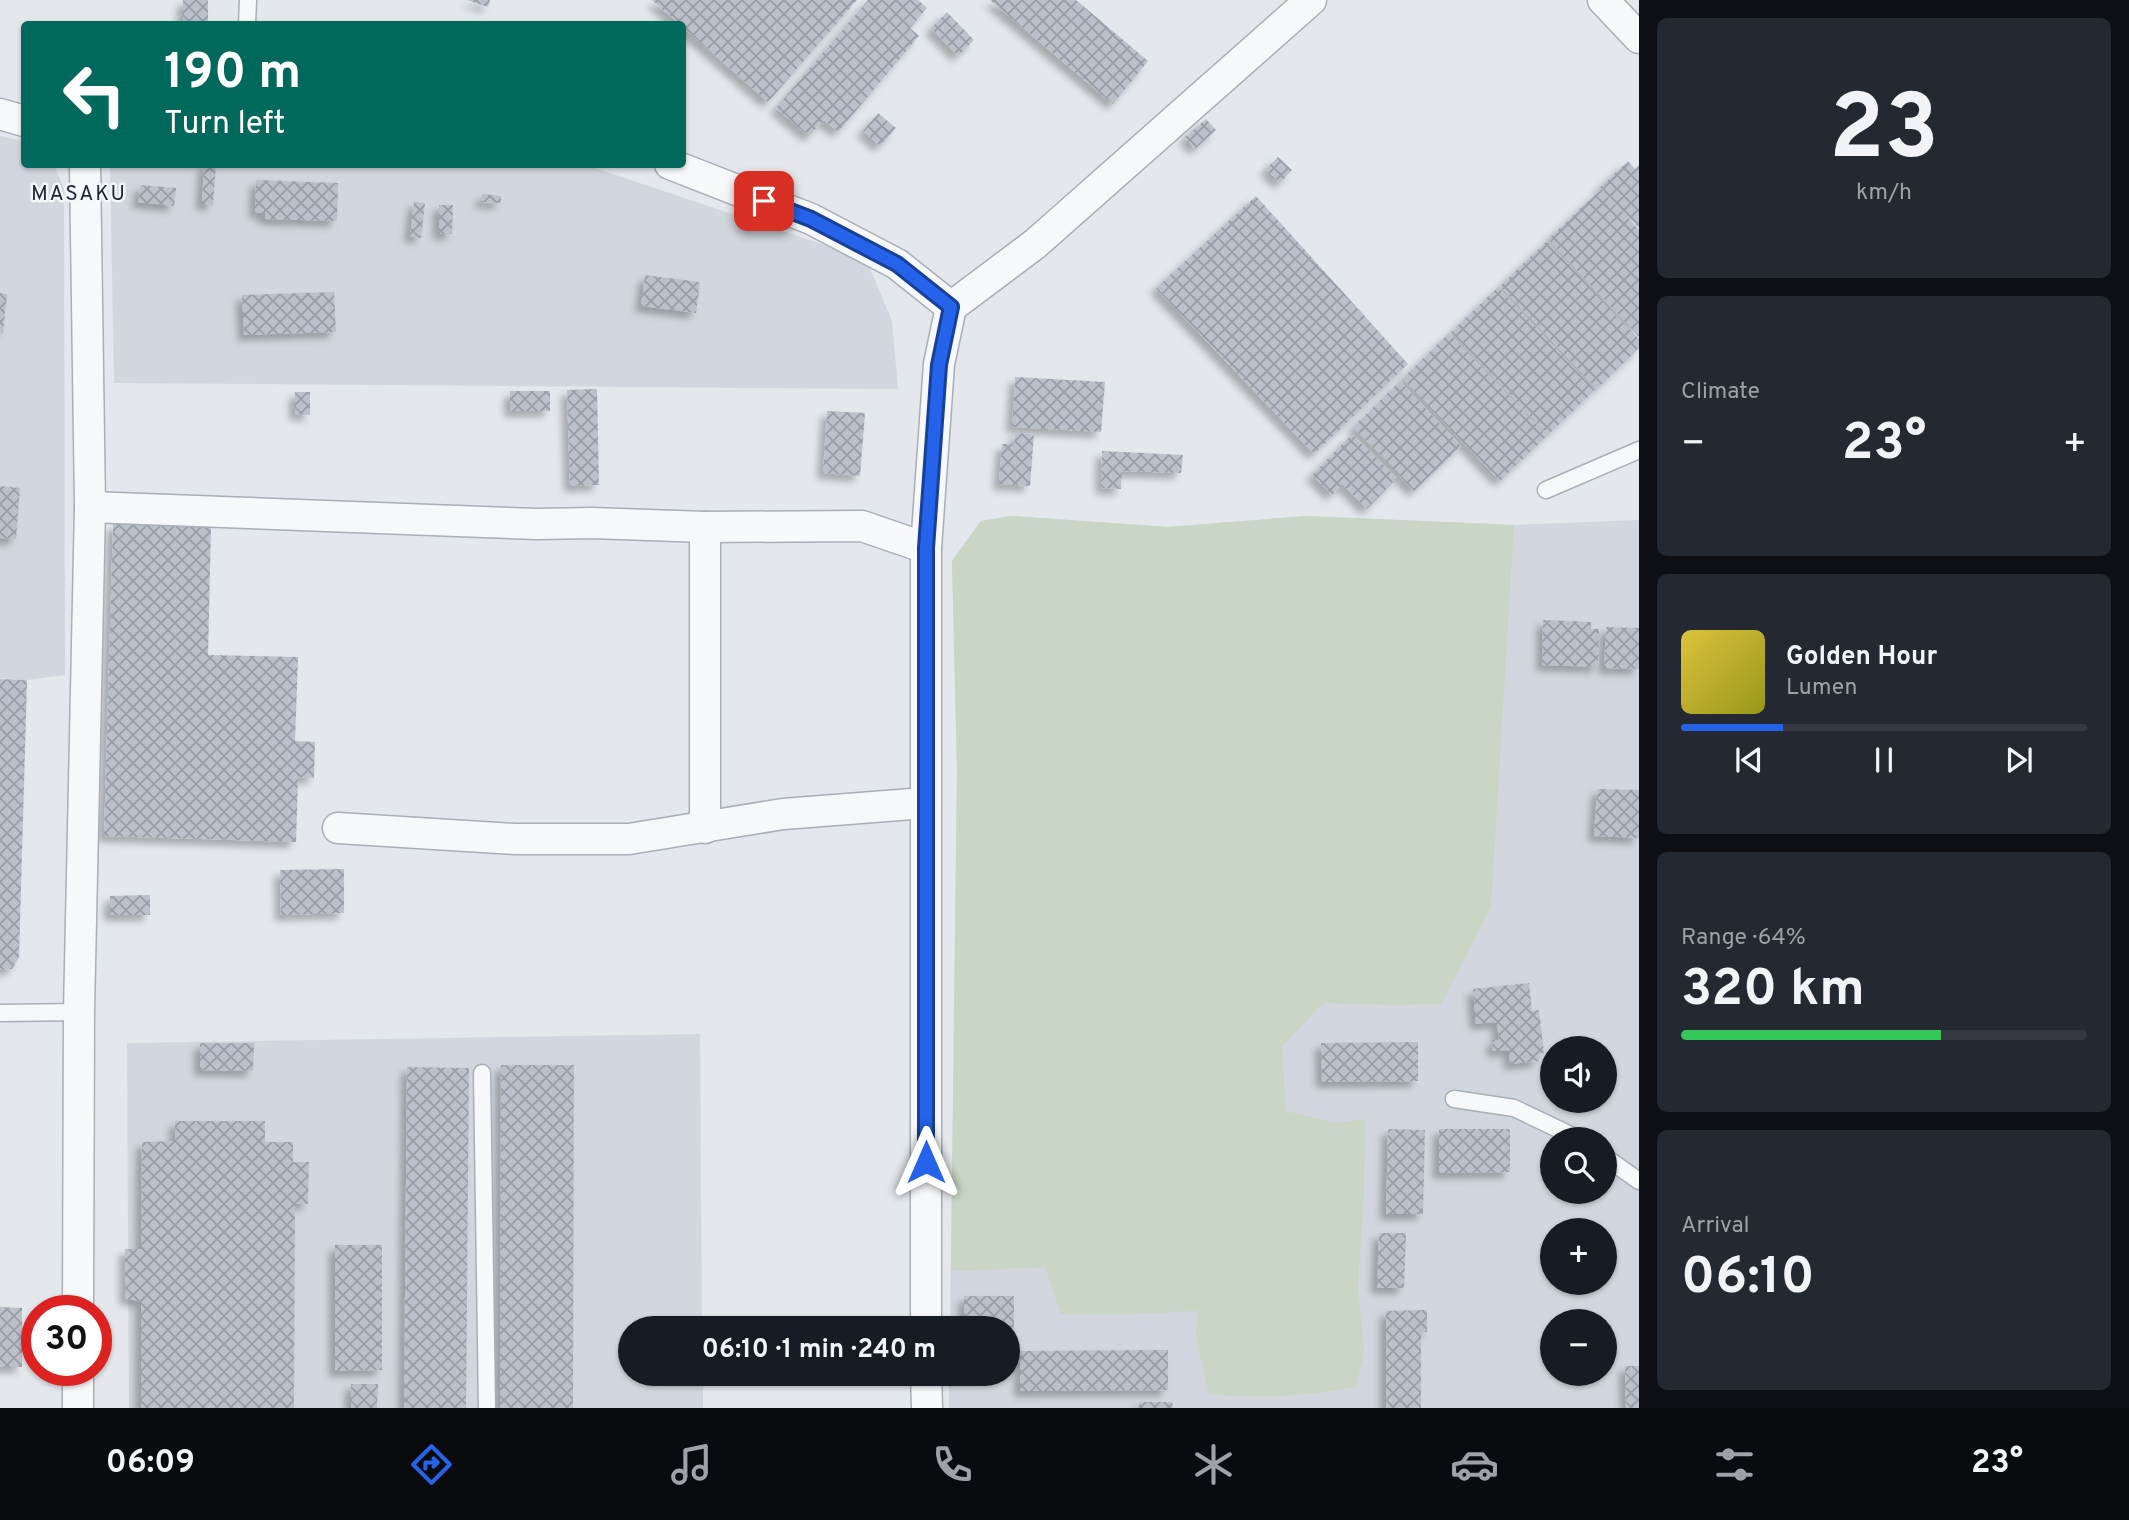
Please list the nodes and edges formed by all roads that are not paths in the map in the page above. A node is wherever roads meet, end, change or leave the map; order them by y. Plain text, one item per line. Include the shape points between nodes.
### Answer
1 (248, 0) edge
2 (1311, 0) edge
3 (1603, 0) edge
4 (247, 21) edge
5 (1639, 37) edge
6 (0, 114) edge
7 (21, 120) edge
8 (85, 168) edge
9 (680, 168) edge
10 (951, 307) junction
11 (1639, 450) edge
12 (1546, 490) dead end
13 (90, 507) junction
14 (705, 527) junction
15 (926, 548) junction
16 (925, 803) junction
17 (338, 828) dead end
18 (705, 828) junction
19 (79, 1012) junction
20 (0, 1013) edge
21 (482, 1073) dead end
22 (1454, 1099) dead end
23 (1554, 1127) edge
24 (1617, 1165) edge
25 (1639, 1181) edge
26 (78, 1295) edge
27 (926, 1316) edge
28 (78, 1386) edge
29 (926, 1386) edge
30 (78, 1408) edge
31 (487, 1408) edge
32 (926, 1408) edge

1 - 4 lane
2 - 10 street via 1035,244
3 - 5 street
6 - 7 street
8 - 13 street
9 - 10 street via 811,219 897,264
10 - 15 street via 939,365
11 - 12 lane
13 - 14 street
13 - 19 street
14 - 15 street via 862,526
14 - 18 street
15 - 16 street
16 - 18 street via 783,814
16 - 27 street
17 - 18 street via 514,839 629,839
19 - 20 lane
19 - 26 street
21 - 31 lane
22 - 23 lane via 1514,1108
24 - 25 lane
28 - 30 street
29 - 32 street

